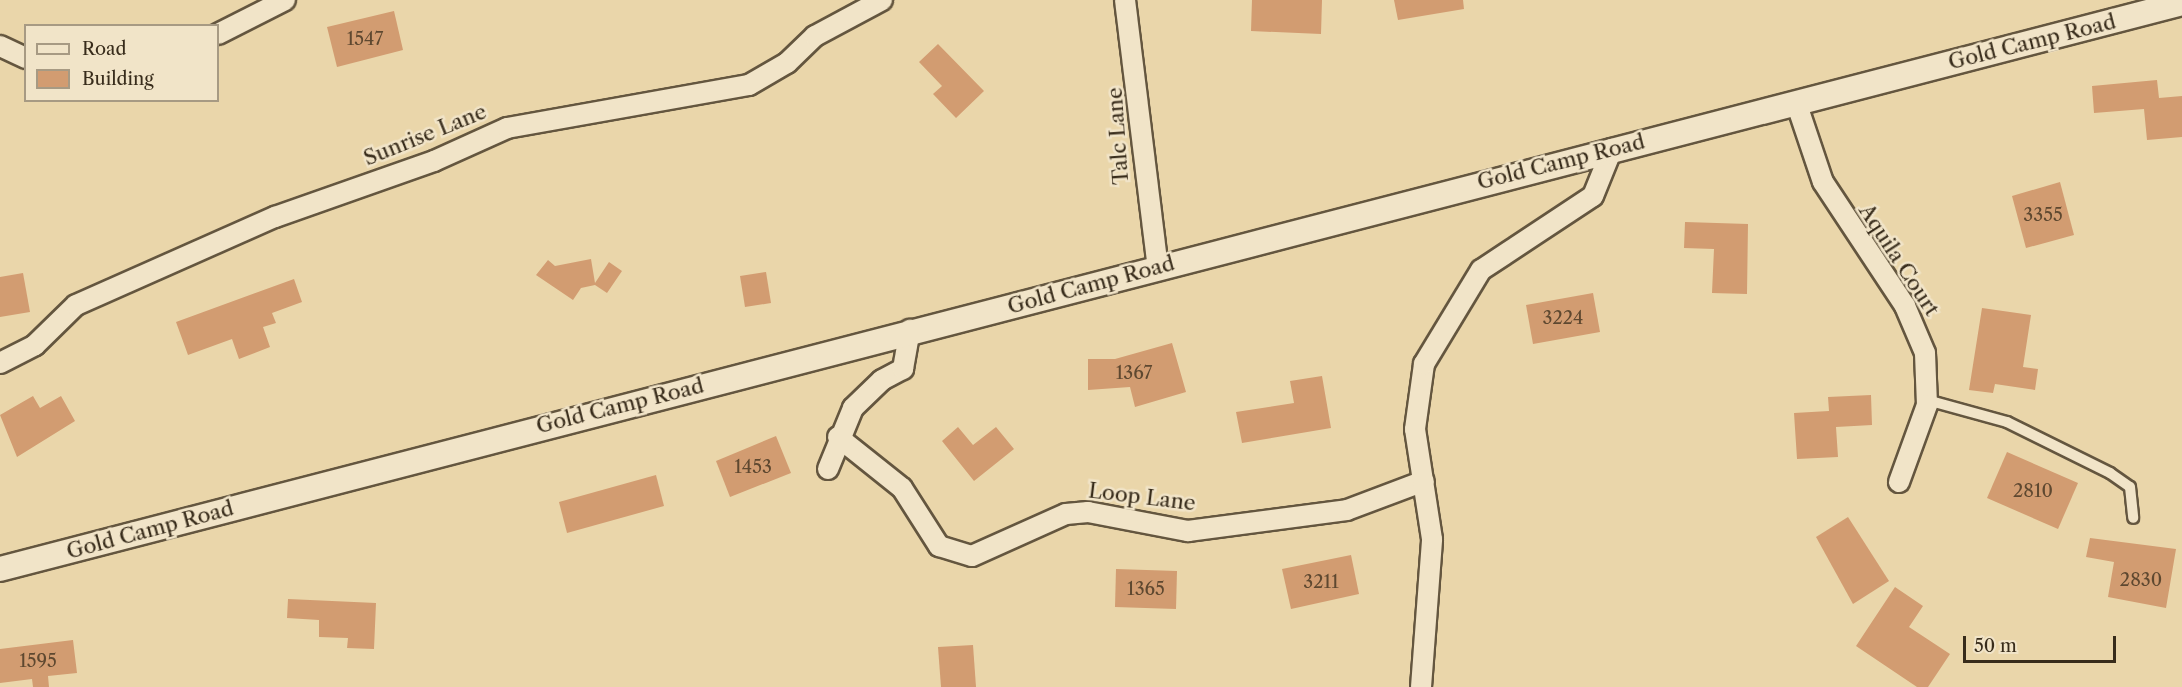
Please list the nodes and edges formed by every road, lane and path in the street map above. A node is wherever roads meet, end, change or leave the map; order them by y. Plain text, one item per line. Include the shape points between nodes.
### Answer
1 (285, 0) edge
2 (882, 0) edge
3 (1125, 0) edge
4 (2182, 3) edge
5 (219, 33) edge
6 (0, 46) edge
7 (24, 57) edge
8 (1796, 102) junction
9 (1612, 149) junction
10 (1158, 268) junction
11 (910, 330) junction
12 (0, 363) edge
13 (1928, 400) junction
14 (838, 437) junction
15 (828, 469) dead end
16 (1424, 481) junction
17 (1899, 482) dead end
18 (2133, 518) dead end
19 (0, 569) edge
20 (1421, 687) edge

1 - 5 street
2 - 12 street, Sunrise Lane via 815,36 787,63 749,85 507,128 434,161 276,217 76,305 35,345
3 - 10 street, Talc Lane
4 - 8 street, Gold Camp Road
6 - 7 street
8 - 9 street, Gold Camp Road
8 - 13 street, Aquila Court via 1823,182 1913,320 1926,361
9 - 10 street, Gold Camp Road
9 - 16 street via 1593,196 1481,270 1442,329 1424,364 1414,408
10 - 11 street, Gold Camp Road
11 - 14 street via 903,369 866,394
11 - 19 street, Gold Camp Road
13 - 17 street, Aquila Court via 1918,441
13 - 18 lane via 2007,422 2110,473 2130,487
14 - 15 street
14 - 16 street, Loop Lane via 902,488 939,546 972,556 1066,514 1088,512 1188,531 1347,510
16 - 20 street via 1432,539

